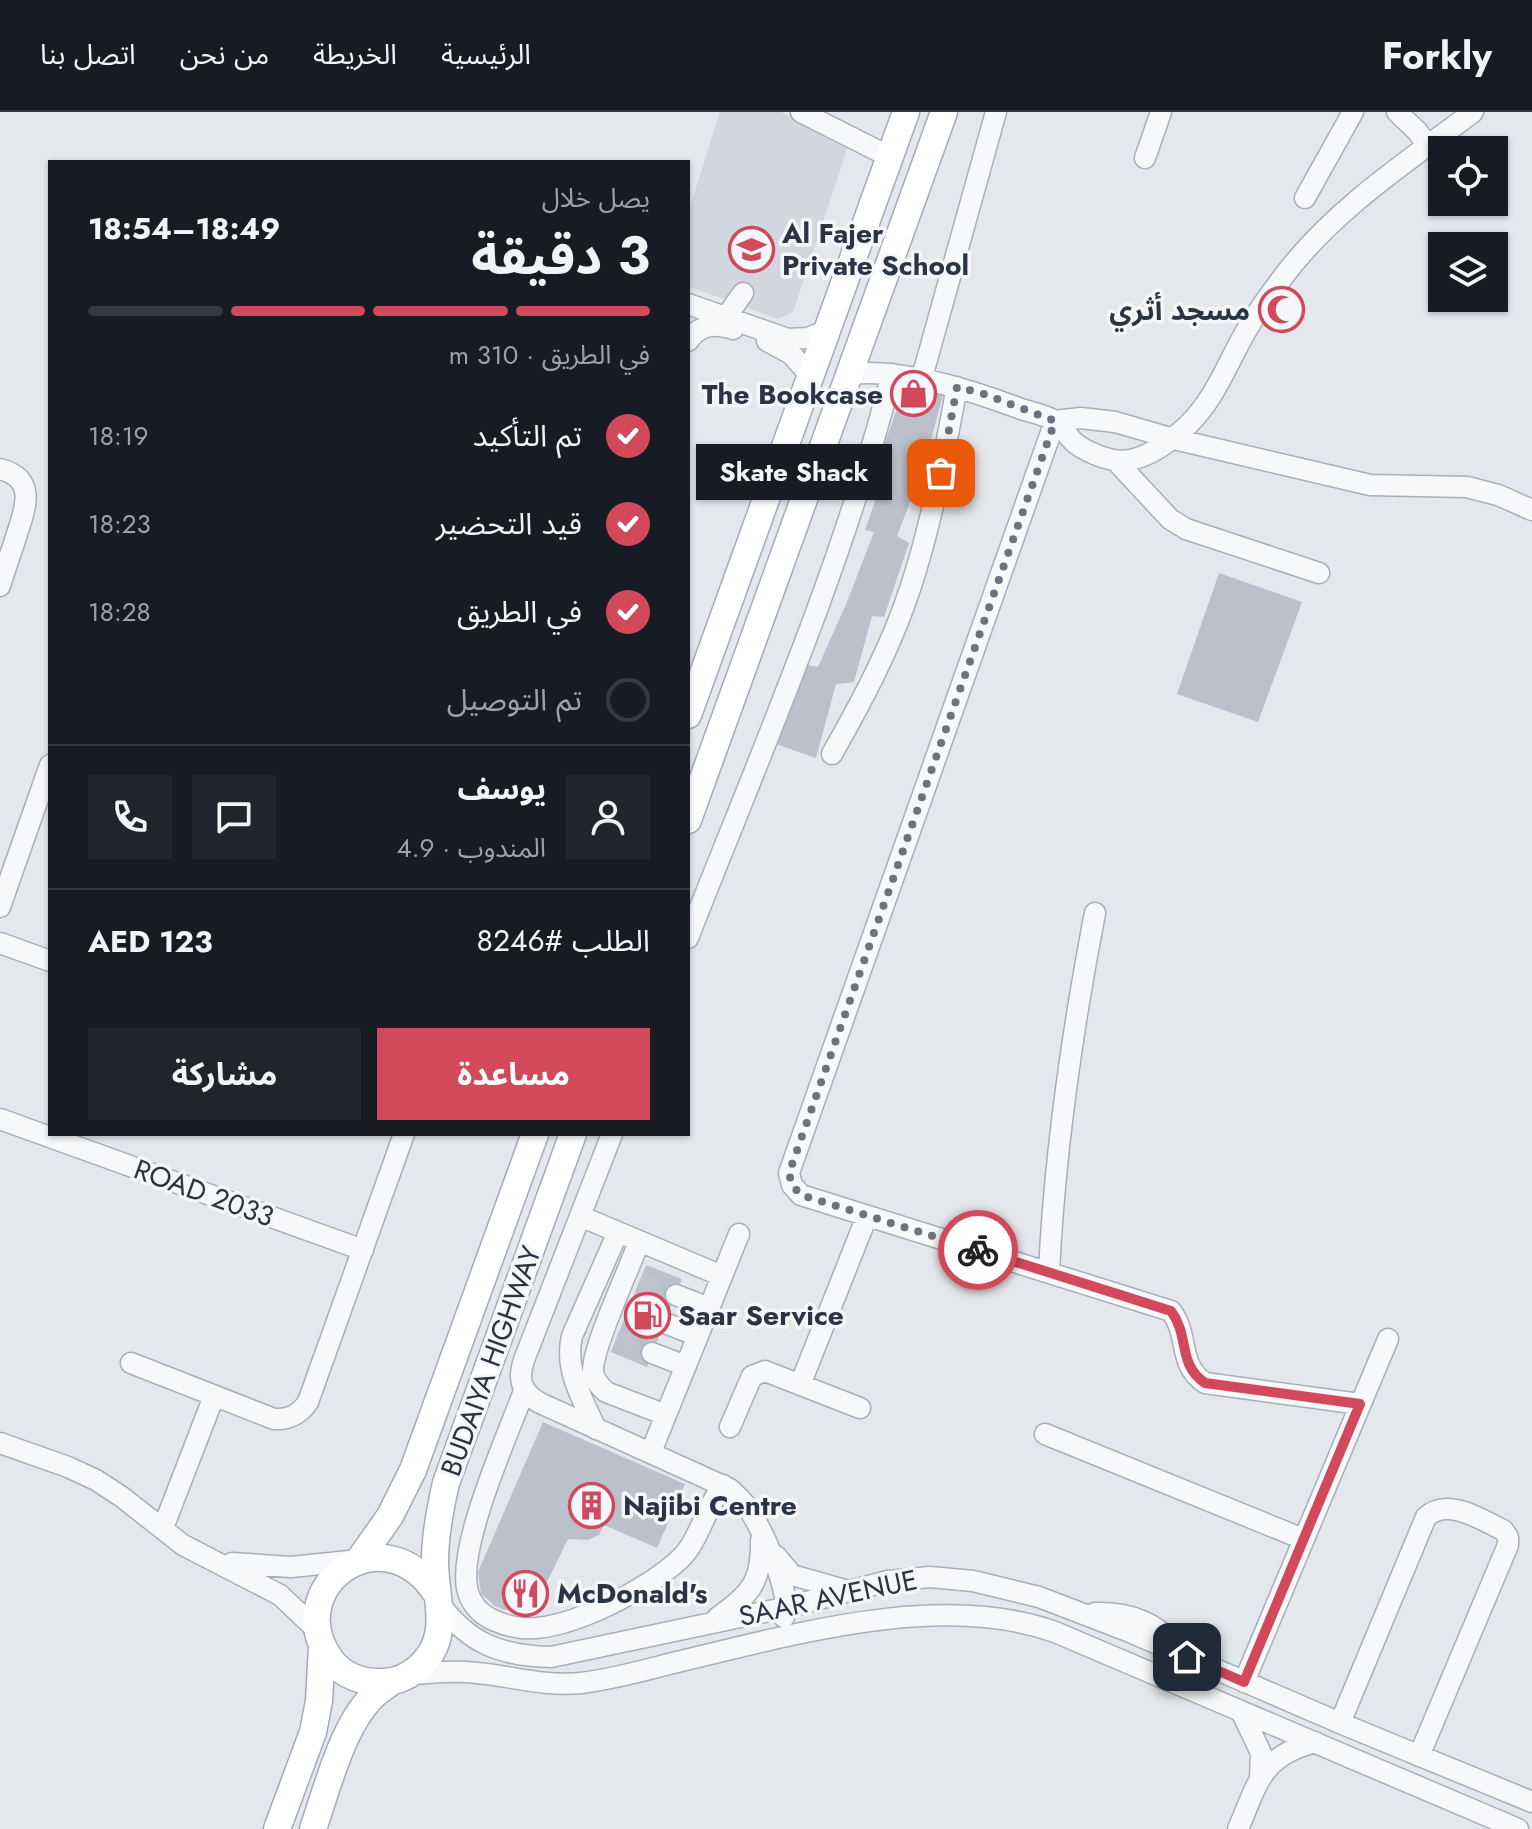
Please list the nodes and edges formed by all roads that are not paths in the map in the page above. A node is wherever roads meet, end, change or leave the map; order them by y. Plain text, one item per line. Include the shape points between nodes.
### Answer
1 (801, 112) edge
2 (820, 112) edge
3 (906, 112) edge
4 (944, 112) edge
5 (996, 112) edge
6 (1161, 112) edge
7 (1353, 112) edge
8 (1397, 112) edge
9 (1473, 112) edge
10 (1441, 136) edge
11 (1428, 146) joint
12 (892, 152) junction
13 (1145, 158) dead end
14 (1305, 198) dead end
15 (743, 293) dead end
16 (690, 305) edge
17 (726, 317) junction
18 (827, 330) junction
19 (690, 339) edge
20 (850, 374) junction
21 (892, 374) junction
22 (811, 376) junction
23 (921, 381) junction
24 (957, 387) junction
25 (1055, 421) junction
26 (1174, 439) junction
27 (1116, 461) junction
28 (0, 469) edge
29 (1532, 510) edge
30 (1319, 573) dead end
31 (0, 586) edge
32 (690, 709) edge
33 (832, 754) dead end
34 (48, 777) edge
35 (690, 814) edge
36 (0, 907) edge
37 (1095, 913) dead end
38 (690, 933) edge
39 (0, 943) edge
40 (48, 960) edge
41 (0, 1119) edge
42 (403, 1136) edge
43 (534, 1136) edge
44 (572, 1136) edge
45 (611, 1136) edge
46 (580, 1216) junction
47 (867, 1216) junction
48 (618, 1232) junction
49 (739, 1234) dead end
50 (639, 1242) junction
51 (363, 1250) junction
52 (1049, 1271) junction
53 (722, 1276) junction
54 (676, 1295) tunnel mouth
55 (709, 1308) junction
56 (665, 1323) tunnel mouth
57 (698, 1336) junction
58 (1388, 1339) dead end
59 (652, 1353) tunnel mouth
60 (131, 1363) dead end
61 (686, 1366) junction
62 (800, 1385) junction
63 (524, 1391) junction
64 (214, 1396) junction
65 (1360, 1404) junction
66 (860, 1408) dead end
67 (666, 1415) junction
68 (730, 1427) dead end
69 (596, 1429) junction
70 (1045, 1434) dead end
71 (0, 1443) edge
72 (651, 1452) junction
73 (723, 1485) junction
74 (163, 1528) junction
75 (761, 1532) junction
76 (1303, 1539) junction
77 (209, 1560) junction
78 (359, 1560) junction
79 (847, 1590) junction
80 (438, 1598) junction
81 (788, 1607) junction
82 (712, 1622) junction
83 (320, 1638) junction
84 (772, 1639) junction
85 (402, 1678) junction
86 (1244, 1682) junction
87 (1241, 1711) junction
88 (1340, 1723) junction
89 (1315, 1742) junction
90 (1419, 1756) junction
91 (1260, 1779) junction
92 (1532, 1802) edge
93 (1460, 1804) junction
94 (277, 1829) edge
95 (313, 1829) edge
96 (1238, 1829) edge
97 (1493, 1829) edge
98 (1518, 1829) edge

1 - 12 street
2 - 12 street
3 - 12 main road
4 - 20 main road
5 - 23 street
6 - 13 street
7 - 14 street
8 - 11 street
9 - 10 street
11 - 26 street via 1328,225 1287,272 1250,324 1200,414
12 - 18 main road
15 - 17 street
16 - 17 street
17 - 18 street via 788,339
18 - 22 main road
19 - 22 street via 702,327 723,326 783,348
20 - 21 street
20 - 35 main road
21 - 23 street
21 - 38 street via 829,579
22 - 32 main road
23 - 24 street
24 - 25 street
24 - 33 street via 928,532 910,590 875,674
25 - 26 street via 1096,418
25 - 27 street via 1076,444
25 - 47 street via 789,1173 801,1195
26 - 27 street via 1139,458
26 - 29 street via 1370,485 1467,487
27 - 30 street via 1186,529
28 - 31 street via 22,483 27,501
34 - 36 street
37 - 52 street via 1065,1091
39 - 40 street
41 - 51 street, ROAD 2033
42 - 51 street
43 - 78 main road, BUDAIYA HIGHWAY via 413,1470
44 - 80 main road, BUDAIYA HIGHWAY via 446,1483 437,1531
45 - 46 street
46 - 48 street
46 - 63 street via 524,1360
47 - 52 street
47 - 62 street
48 - 50 street
48 - 69 street via 569,1347 572,1375
49 - 53 street
50 - 53 street
50 - 67 street via 633,1277 592,1369 606,1392
51 - 64 street via 304,1409 290,1418 274,1419
52 - 65 street via 1171,1311 1180,1323 1187,1364 1205,1383
53 - 55 street
54 - 55 street
55 - 57 street
56 - 57 street
57 - 61 street
58 - 65 street
59 - 61 street
60 - 64 street
61 - 67 street
62 - 66 street
62 - 68 street via 758,1372
63 - 69 street
63 - 73 street via 474,1532 466,1571 471,1600 488,1618 533,1628 607,1606 650,1582 691,1546
64 - 74 street
65 - 76 street
67 - 72 street
69 - 72 street
70 - 76 street
71 - 74 street via 96,1480
72 - 73 street
73 - 75 street via 748,1507
74 - 77 street
75 - 79 street via 792,1575
75 - 81 street
75 - 82 street via 762,1560 755,1583
76 - 86 street
77 - 78 street via 291,1567
77 - 83 street via 280,1595
78 - 80 main road via 395,1559 412,1566
78 - 83 main road via 326,1587 318,1608
79 - 81 street, SAAR AVENUE
79 - 86 street, SAAR AVENUE via 906,1578 951,1578 1019,1591
80 - 82 street, SAAR AVENUE via 454,1623 474,1639 525,1657 551,1657
80 - 85 main road via 442,1624 437,1644 427,1661
81 - 82 street, SAAR AVENUE
81 - 84 street
83 - 85 main road via 334,1664 352,1677 372,1683
83 - 94 main road via 313,1732
84 - 85 street, SAAR AVENUE via 581,1683 524,1682 466,1672
84 - 87 street, SAAR AVENUE via 921,1616 1006,1618 1055,1632
85 - 95 main road via 372,1697 356,1719
86 - 88 street, SAAR AVENUE
87 - 89 street, SAAR AVENUE
87 - 91 street via 1261,1753
88 - 90 street, SAAR AVENUE
88 - 90 street via 1426,1517 1434,1509 1455,1509 1503,1530 1508,1545
89 - 91 street via 1280,1755
89 - 93 street, SAAR AVENUE
90 - 92 street, SAAR AVENUE
91 - 96 street
93 - 97 street
93 - 98 street, SAAR AVENUE

